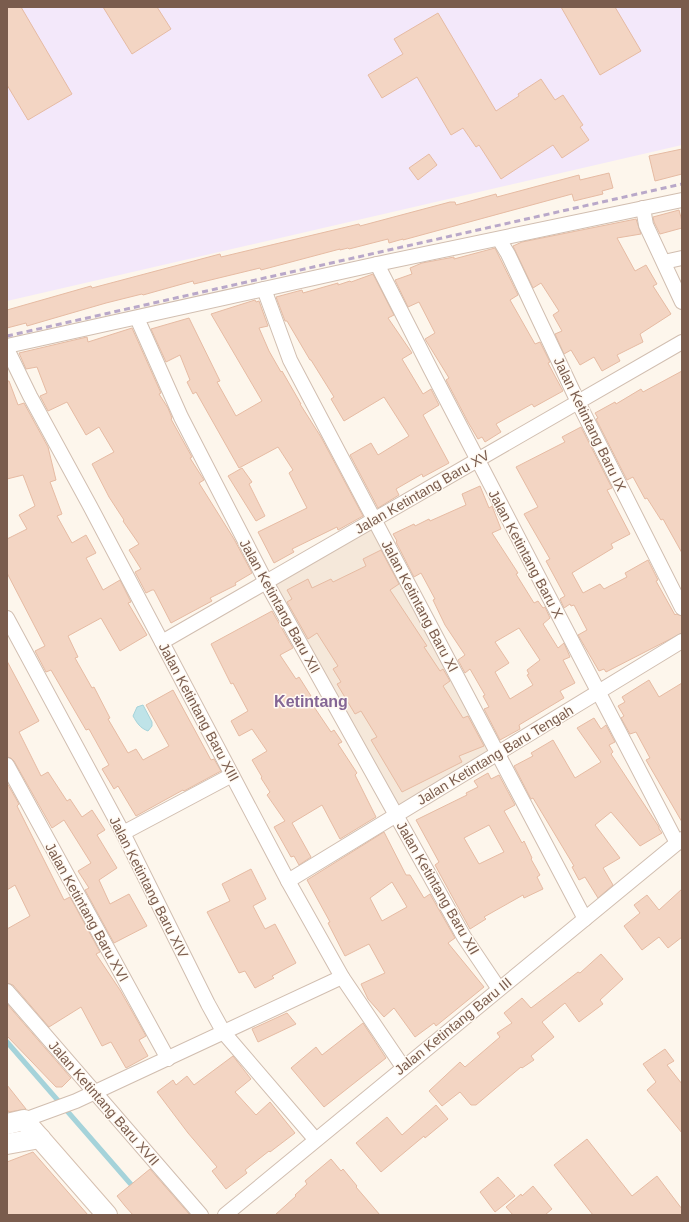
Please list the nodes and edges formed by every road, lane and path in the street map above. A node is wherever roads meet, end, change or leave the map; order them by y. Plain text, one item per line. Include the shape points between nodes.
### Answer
1 (682, 200) edge
2 (643, 208) junction
3 (499, 239) junction
4 (682, 258) edge
5 (664, 262) junction
6 (377, 264) junction
7 (264, 289) junction
8 (682, 302) edge
9 (137, 318) junction
10 (682, 342) edge
11 (7, 347) edge
12 (578, 402) junction
13 (478, 460) junction
14 (374, 520) junction
15 (266, 582) junction
16 (682, 608) edge
17 (7, 618) edge
18 (682, 641) edge
19 (162, 642) junction
20 (599, 692) junction
21 (498, 753) junction
22 (7, 764) edge
23 (232, 775) junction
24 (396, 815) junction
25 (122, 833) junction
26 (680, 841) edge
27 (288, 881) junction
28 (585, 919) junction
29 (342, 978) junction
30 (499, 989) junction
31 (7, 991) edge
32 (224, 1033) junction
33 (168, 1059) junction
34 (403, 1067) junction
35 (95, 1093) junction
36 (23, 1119) edge
37 (40, 1138) junction
38 (315, 1140) junction
39 (7, 1144) edge
40 (107, 1215) edge
41 (201, 1215) edge
42 (225, 1215) edge

1 - 2 street
2 - 3 street
2 - 5 street via 646,225
3 - 6 street
3 - 12 street, Jalan Ketintang Baru IX
4 - 5 street
5 - 8 street
6 - 7 street
6 - 13 street, Jalan Ketintang Baru X
7 - 9 street
7 - 14 street, Jalan Ketintang Baru XI via 290,360
9 - 11 street
9 - 15 street, Jalan Ketintang Baru XII via 181,417
10 - 12 street, Jalan Ketintang Baru XV
11 - 19 street, Jalan Ketintang Baru XIII via 30,396
12 - 13 street, Jalan Ketintang Baru XV
12 - 16 street, Jalan Ketintang Baru IX
13 - 14 street, Jalan Ketintang Baru XV
13 - 20 street, Jalan Ketintang Baru X
14 - 15 street, Jalan Ketintang Baru XV
14 - 21 street, Jalan Ketintang Baru XI
15 - 19 street, Jalan Ketintang Baru XV
15 - 24 street, Jalan Ketintang Baru XII
17 - 25 street, Jalan Ketintang Baru XIV
18 - 20 street, Jalan Ketintang Baru Tengah
19 - 23 street, Jalan Ketintang Baru XIII
20 - 21 street, Jalan Ketintang Baru Tengah
20 - 26 street, Jalan Ketintang Baru X
21 - 24 street, Jalan Ketintang Baru Tengah
21 - 28 street, Jalan Ketintang Baru XI
22 - 33 street, Jalan Ketintang Baru XVI
23 - 25 street
23 - 27 street, Jalan Ketintang Baru XIII
24 - 27 street, Jalan Ketintang Baru Tengah
24 - 30 street, Jalan Ketintang Baru XII via 464,936
25 - 32 street, Jalan Ketintang Baru XIV
26 - 28 street, Jalan Ketintang Baru III
27 - 29 street, Jalan Ketintang Baru XIII
28 - 30 street, Jalan Ketintang Baru III
29 - 32 street
29 - 34 street, Jalan Ketintang Baru XIII
30 - 34 street, Jalan Ketintang Baru III
31 - 35 street, Jalan Ketintang Baru XVII
32 - 33 street
32 - 38 street, Jalan Ketintang Baru XIV
33 - 35 street
34 - 38 street, Jalan Ketintang Baru III
35 - 36 street
35 - 41 street, Jalan Ketintang Baru XVII
36 - 37 street
37 - 39 street
37 - 40 street
38 - 42 street, Jalan Ketintang Baru III

